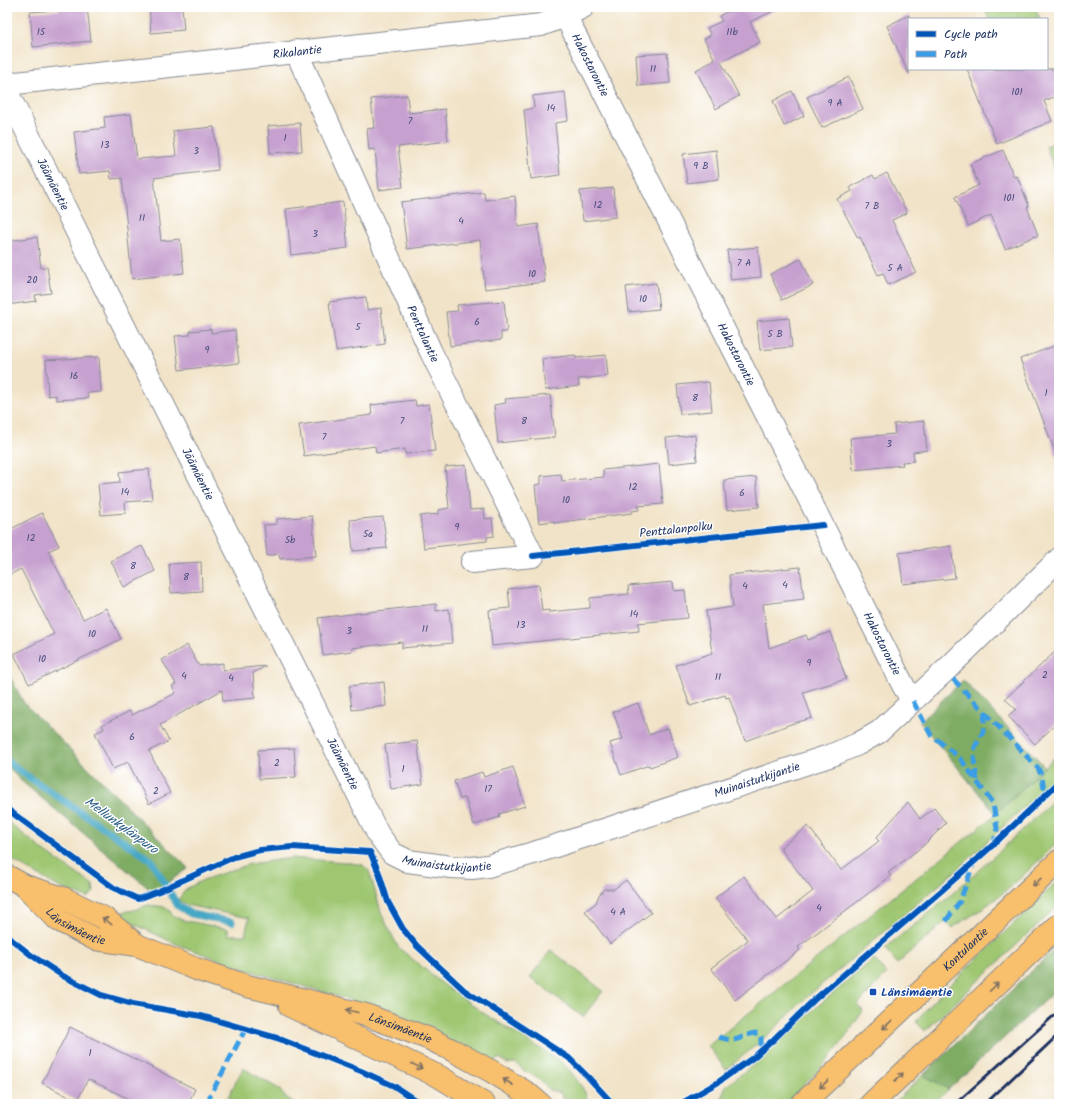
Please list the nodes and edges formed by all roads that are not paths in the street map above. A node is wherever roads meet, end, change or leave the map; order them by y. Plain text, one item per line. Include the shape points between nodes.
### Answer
1 (570, 10) edge
2 (296, 52) junction
3 (7, 84) edge
4 (7, 92) edge
5 (1059, 559) edge
6 (472, 562) dead end
7 (913, 701) junction
8 (392, 853) joint
9 (1059, 861) edge
10 (7, 876) edge
11 (1059, 925) edge
12 (247, 986) junction
13 (484, 1104) edge
14 (540, 1104) edge
15 (802, 1104) edge
16 (871, 1104) edge

1 - 2 street, Rikalantie via 541,25
1 - 7 street, Hakostarontie
2 - 3 street, Rikalantie
2 - 6 street, Penttalantie via 431,352 533,556
4 - 8 street, Jäämäentie via 378,834
5 - 7 street, Muinaistutkijantie
7 - 8 street, Muinaistutkijantie via 879,732 832,755 538,852 472,868 408,861
9 -> 15 main road, Kontulantie
10 - 12 main road, Länsimäentie via 25,886 63,898 104,918 137,945
16 -> 11 main road
12 -> 13 main road, Länsimäentie via 440,1077
14 -> 12 main road, Länsimäentie via 491,1071 430,1039 366,1014

